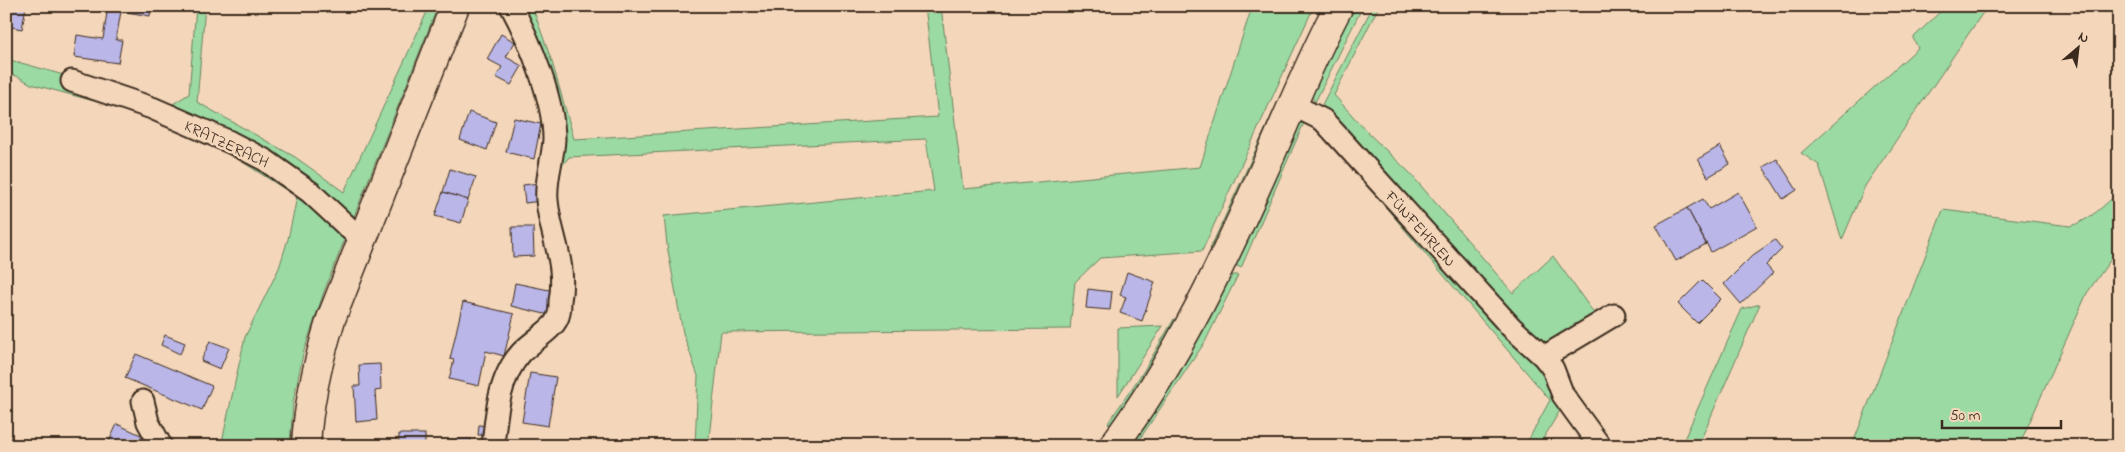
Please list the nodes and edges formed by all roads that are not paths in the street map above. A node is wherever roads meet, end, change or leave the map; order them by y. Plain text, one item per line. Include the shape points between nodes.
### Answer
1 (455, 6) edge
2 (511, 6) edge
3 (1339, 6) edge
4 (72, 82) dead end
5 (1293, 105) junction
6 (364, 235) junction
7 (1614, 315) dead end
8 (1544, 357) junction
9 (143, 400) dead end
10 (493, 440) edge
11 (161, 446) edge
12 (306, 446) edge
13 (1113, 446) edge
14 (1600, 446) edge

1 - 6 main road
2 - 10 street via 542,78 552,111 554,143 547,201 562,274 562,290 557,321 521,353 509,370 502,386
3 - 5 main road
4 - 6 street, KRATZERACH via 152,108 265,160 310,192 351,230
5 - 8 street, FÜNFEHRLEN via 1323,120 1511,327
5 - 13 main road via 1192,321
6 - 12 main road via 331,319 316,368
7 - 8 street
8 - 14 street, FÜNFEHRLEN via 1553,369 1563,395
9 - 11 street via 148,422

